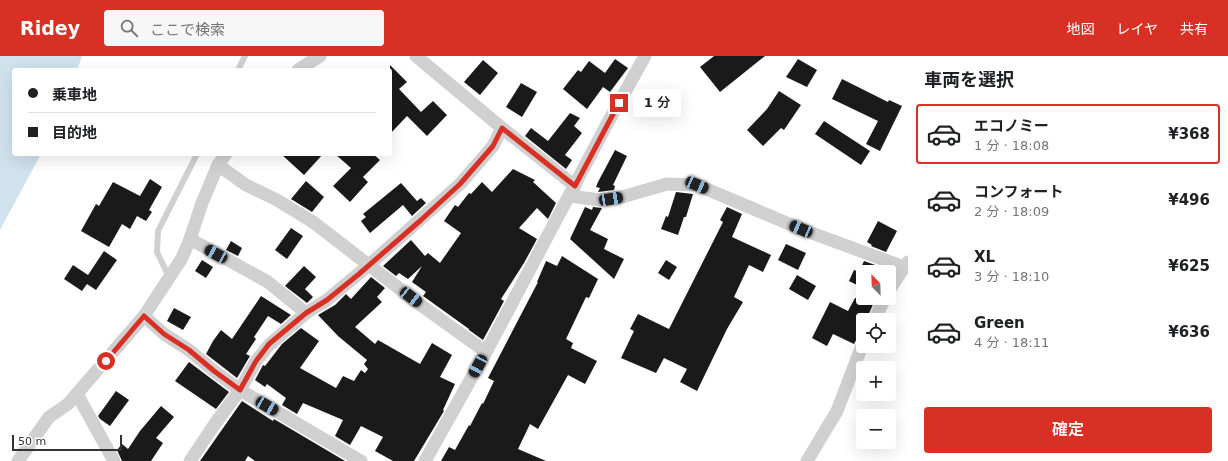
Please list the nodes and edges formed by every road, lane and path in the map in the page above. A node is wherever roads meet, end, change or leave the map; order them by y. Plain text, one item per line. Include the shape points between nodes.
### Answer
1 (245, 56) edge
2 (320, 56) edge
3 (416, 56) edge
4 (645, 56) edge
5 (239, 68) edge
6 (301, 68) edge
7 (502, 128) junction
8 (196, 156) edge
9 (225, 156) edge
10 (218, 165) junction
11 (572, 191) junction
12 (190, 239) junction
13 (369, 265) junction
14 (907, 266) edge
15 (170, 279) junction
16 (896, 281) edge
17 (306, 313) junction
18 (144, 316) junction
19 (486, 352) junction
20 (859, 353) edge
21 (240, 390) junction
22 (77, 394) junction
23 (18, 461) edge
24 (114, 461) edge
25 (190, 461) edge
26 (360, 461) edge
27 (424, 461) edge
28 (807, 461) edge

1 - 5 lane
2 - 6 street
3 - 7 street
4 - 11 street
7 - 11 street
7 - 13 street via 493,146 460,184
8 - 15 lane via 158,231 157,252
9 - 10 street
10 - 12 street
10 - 13 street via 246,185 278,200 313,222
11 - 14 street via 600,200 622,197 667,184 697,185 801,229
11 - 19 street
12 - 15 street
12 - 17 street via 268,282
13 - 17 street via 327,300
13 - 19 street
14 - 16 street
15 - 18 street
17 - 21 street via 269,344
18 - 21 street via 164,334
18 - 22 street
19 - 27 street
20 - 28 street via 836,411
21 - 25 street
21 - 26 street
22 - 23 street via 68,404 49,417
22 - 24 street

